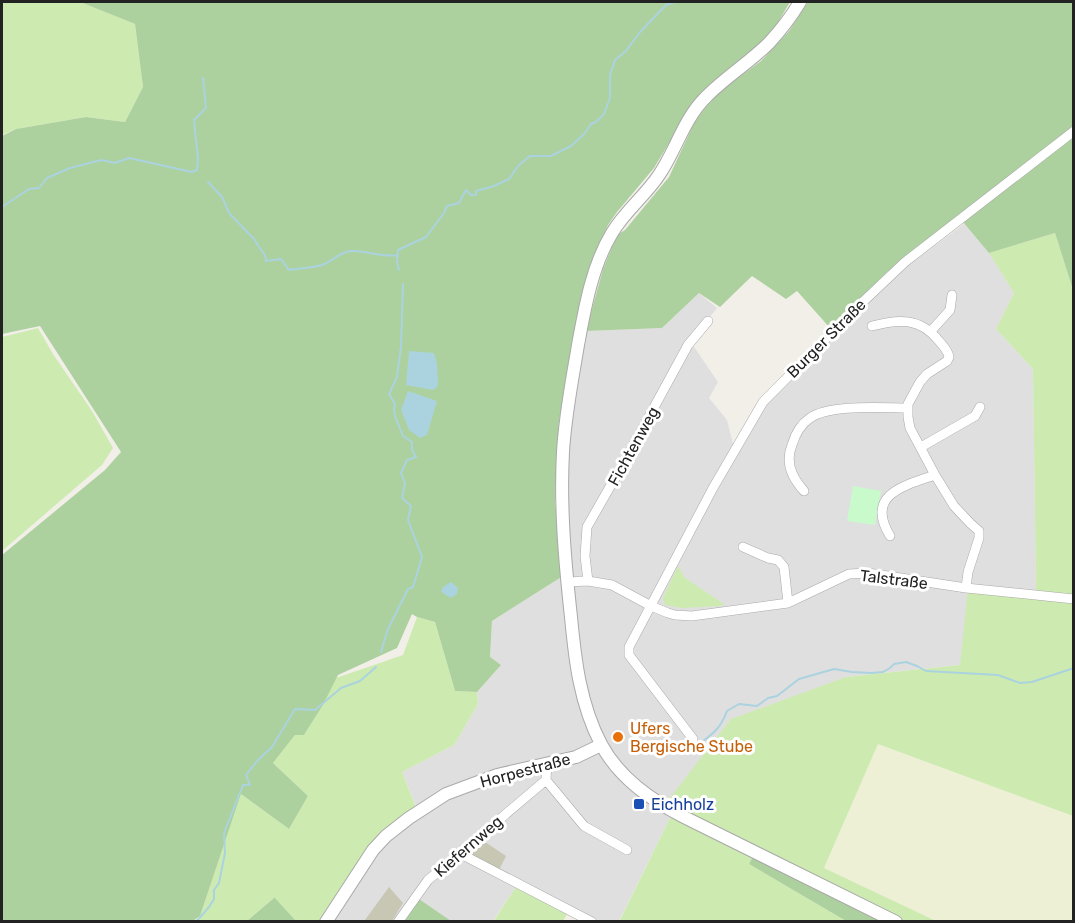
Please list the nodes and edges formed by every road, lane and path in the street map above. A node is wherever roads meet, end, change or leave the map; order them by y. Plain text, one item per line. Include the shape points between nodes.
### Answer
1 (800, 2) edge
2 (1074, 130) edge
3 (952, 295) dead end
4 (708, 321) dead end
5 (872, 326) dead end
6 (931, 331) junction
7 (980, 407) dead end
8 (907, 408) junction
9 (921, 447) junction
10 (934, 475) junction
11 (804, 491) dead end
12 (890, 536) dead end
13 (743, 547) dead end
14 (588, 581) junction
15 (567, 582) junction
16 (966, 588) junction
17 (1074, 599) edge
18 (788, 603) junction
19 (651, 606) junction
20 (693, 740) dead end
21 (601, 745) junction
22 (547, 764) junction
23 (546, 780) junction
24 (627, 850) dead end
25 (459, 852) junction
26 (326, 921) edge
27 (398, 921) edge
28 (592, 921) edge
29 (896, 921) edge

1 - 15 street via 768,45 703,100 664,167 612,232 596,266 567,408 561,502
2 - 19 street, Burger Straße via 905,262 763,402
3 - 6 street via 950,310
4 - 14 street, Fichtenweg via 688,345 587,527
5 - 6 street via 907,321
6 - 8 street via 950,357 920,382
7 - 9 street via 975,416
8 - 9 street via 910,428
8 - 11 street via 845,408 811,417 798,430 788,459 790,470
9 - 10 street
10 - 12 street via 892,492 885,499 883,518
10 - 16 street via 954,506 979,531
13 - 18 street via 778,560 784,567
14 - 15 street, Talstraße
14 - 19 street, Talstraße via 612,585
15 - 21 street via 576,667 584,702
16 - 17 street, Talstraße
16 - 18 street, Talstraße via 868,573 849,574
18 - 19 street, Talstraße via 692,616 675,615
19 - 20 street via 629,647 629,655
21 - 22 street, Horpestraße via 576,757
21 - 29 street via 630,781 658,804
22 - 23 street
22 - 26 street, Horpestraße via 497,774 446,794 409,818 373,850
23 - 24 street via 584,826
23 - 25 street, Kiefernweg
25 - 27 street, Kiefernweg via 428,880
25 - 28 street

